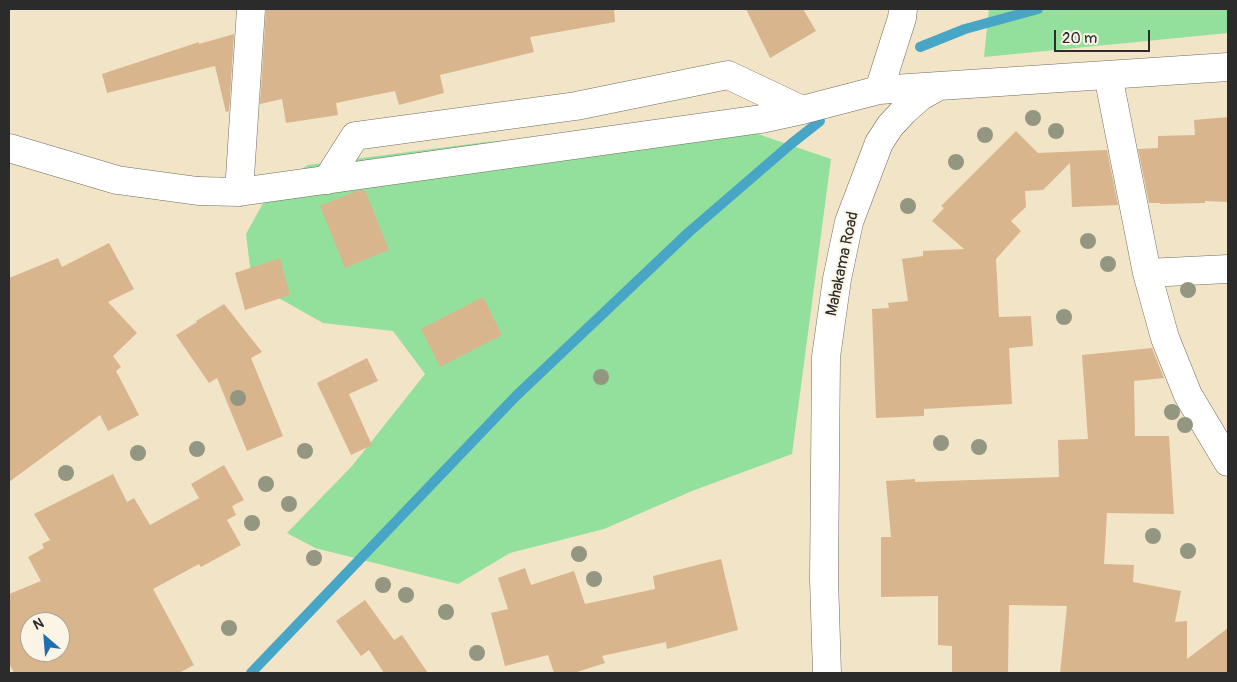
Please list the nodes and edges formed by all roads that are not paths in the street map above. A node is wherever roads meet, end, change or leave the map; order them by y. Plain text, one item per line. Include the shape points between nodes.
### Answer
1 (251, 9) edge
2 (903, 9) edge
3 (1228, 67) edge
4 (1108, 75) junction
5 (939, 86) junction
6 (879, 90) junction
7 (802, 110) junction
8 (9, 148) edge
9 (327, 180) junction
10 (239, 192) junction
11 (1228, 269) edge
12 (1147, 272) junction
13 (1228, 462) edge
14 (827, 673) edge

1 - 10 street
2 - 6 street
3 - 4 street, Mahakama Road
4 - 5 street, Mahakama Road
4 - 12 street
5 - 6 street
5 - 14 street, Mahakama Road via 904,110 878,143 848,222 837,279 826,357 824,579
6 - 7 street
7 - 9 street via 761,120
7 - 9 street via 728,75 576,106 355,136
8 - 10 street via 118,180 198,191
9 - 10 street
11 - 12 street
12 - 13 street via 1165,338 1188,395

